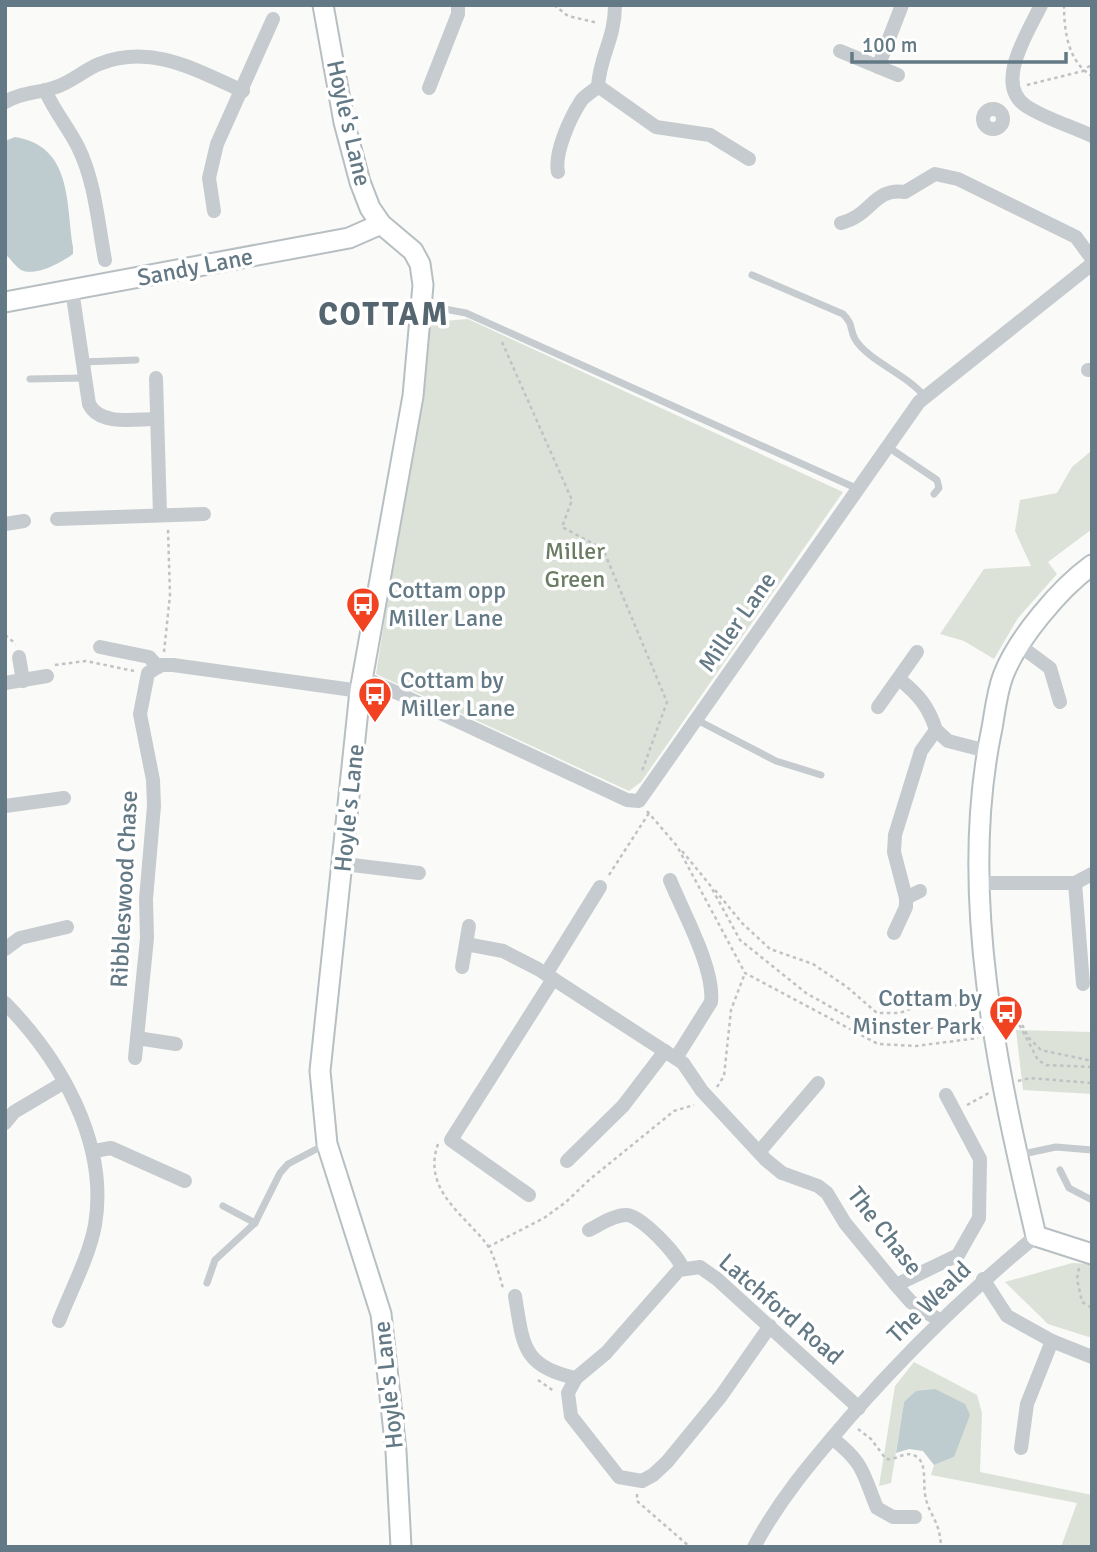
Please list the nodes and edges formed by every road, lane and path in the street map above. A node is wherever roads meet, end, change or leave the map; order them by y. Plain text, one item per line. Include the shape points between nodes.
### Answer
1 (323, 5) edge
2 (458, 5) edge
3 (554, 5) edge
4 (615, 5) edge
5 (902, 5) edge
6 (1041, 5) edge
7 (1064, 5) edge
8 (274, 19) dead end
9 (615, 28) junction
10 (840, 51) dead end
11 (1092, 65) edge
12 (878, 67) junction
13 (1083, 71) junction
14 (898, 75) dead end
15 (1092, 76) edge
16 (598, 86) junction
17 (429, 88) dead end
18 (45, 90) junction
19 (243, 91) junction
20 (1018, 95) junction
21 (5, 103) edge
22 (1002, 115) dead end
23 (1092, 136) edge
24 (749, 159) dead end
25 (558, 172) dead end
26 (214, 211) dead end
27 (841, 223) dead end
28 (381, 224) junction
29 (105, 260) dead end
30 (1092, 261) edge
31 (752, 275) dead end
32 (72, 290) junction
33 (5, 302) edge
34 (423, 305) junction
35 (502, 329) junction
36 (136, 360) dead end
37 (82, 362) junction
38 (85, 378) junction
39 (156, 378) dead end
40 (30, 379) dead end
41 (925, 397) junction
42 (156, 419) junction
43 (888, 447) junction
44 (858, 489) junction
45 (934, 494) dead end
46 (204, 514) dead end
47 (164, 515) junction
48 (57, 519) dead end
49 (24, 522) dead end
50 (5, 524) edge
51 (1092, 565) edge
52 (1019, 645) junction
53 (100, 648) dead end
54 (917, 652) dead end
55 (19, 657) dead end
56 (58, 663) dead end
57 (157, 669) junction
58 (47, 677) dead end
59 (899, 679) junction
60 (23, 681) junction
61 (5, 683) edge
62 (362, 684) junction
63 (1060, 702) dead end
64 (878, 707) dead end
65 (696, 719) junction
66 (936, 730) junction
67 (987, 751) junction
68 (641, 774) dead end
69 (821, 775) dead end
70 (64, 798) dead end
71 (639, 801) junction
72 (5, 806) edge
73 (649, 813) junction
74 (677, 846) junction
75 (344, 864) junction
76 (419, 873) dead end
77 (1092, 874) edge
78 (670, 880) dead end
79 (978, 883) junction
80 (1075, 883) junction
81 (710, 885) junction
82 (600, 887) joint
83 (920, 891) dead end
84 (906, 898) junction
85 (469, 926) dead end
86 (67, 927) dead end
87 (894, 933) dead end
88 (466, 944) junction
89 (5, 949) edge
90 (462, 967) dead end
91 (745, 973) junction
92 (550, 977) junction
93 (1083, 984) dead end
94 (5, 1003) edge
95 (991, 1006) junction
96 (981, 1037) dead end
97 (137, 1038) junction
98 (176, 1044) dead end
99 (670, 1055) junction
100 (135, 1058) dead end
101 (1092, 1061) edge
102 (1092, 1067) edge
103 (1016, 1082) dead end
104 (63, 1083) junction
105 (818, 1083) dead end
106 (1092, 1083) edge
107 (991, 1092) dead end
108 (946, 1095) dead end
109 (710, 1100) junction
110 (955, 1112) junction
111 (5, 1123) edge
112 (451, 1140) junction
113 (327, 1144) junction
114 (1092, 1150) edge
115 (93, 1151) junction
116 (759, 1152) junction
117 (1017, 1155) junction
118 (567, 1161) dead end
119 (1060, 1170) dead end
120 (185, 1181) dead end
121 (529, 1195) dead end
122 (1092, 1200) edge
123 (223, 1206) dead end
124 (255, 1223) junction
125 (589, 1230) dead end
126 (1036, 1236) junction
127 (488, 1247) junction
128 (1086, 1252) edge
129 (683, 1269) junction
130 (983, 1279) junction
131 (207, 1283) dead end
132 (896, 1285) junction
133 (510, 1295) joint
134 (1092, 1308) edge
135 (939, 1320) junction
136 (59, 1321) dead end
137 (770, 1326) junction
138 (1052, 1341) junction
139 (1092, 1357) edge
140 (533, 1376) dead end
141 (576, 1378) junction
142 (568, 1397) junction
143 (859, 1408) junction
144 (848, 1420) junction
145 (832, 1438) junction
146 (1021, 1448) dead end
147 (636, 1481) junction
148 (915, 1517) dead end
149 (401, 1547) edge
150 (690, 1547) edge
151 (754, 1547) edge
152 (941, 1547) edge

1 - 28 street, Hoyle's Lane via 344,122 360,182
2 - 17 street
3 - 9 path via 568,16
4 - 9 street
5 - 12 street
6 - 20 street via 1012,69
7 - 13 path via 1067,38
8 - 19 street
9 - 16 street
10 - 12 street
11 - 13 path
12 - 14 street
13 - 15 path
13 - 20 path
16 - 24 street via 656,127 710,135
16 - 25 street via 580,102 558,154
18 - 19 street via 98,65 136,56 172,60
18 - 21 street via 21,93
18 - 29 street via 79,148
19 - 26 street via 217,144 209,178
20 - 22 street
20 - 23 street
27 - 30 street via 856,220 882,195 905,192 934,174 958,179 1076,237
28 - 32 street, Sandy Lane via 349,238
28 - 34 street, Hoyle's Lane via 413,251 420,264
30 - 41 street, Miller Lane
31 - 41 lane via 843,314 852,323 854,338 913,382
32 - 33 street, Sandy Lane
32 - 37 street
34 - 35 lane via 466,313
34 - 62 street, Hoyle's Lane via 413,396
35 - 44 lane
35 - 68 path via 500,337 572,500 562,527 603,549 667,702
36 - 37 lane
37 - 38 street
38 - 40 lane
38 - 42 street via 93,414
39 - 42 street
41 - 43 street, Miller Lane
42 - 47 street
43 - 44 street, Miller Lane
43 - 45 lane via 937,480 939,488
44 - 65 street, Miller Lane
46 - 47 street
47 - 48 street
47 - 57 path via 170,595
49 - 50 street
51 - 52 street via 1071,580
52 - 63 street via 1050,668
52 - 67 street via 1003,676
53 - 57 street via 149,657
54 - 59 street
55 - 60 street
56 - 57 path via 86,661
57 - 62 street
57 - 97 street, Ribbleswood Chase via 140,714 154,806
58 - 60 street
59 - 64 street
59 - 66 street via 920,696
60 - 61 street
62 - 71 street via 627,800
62 - 75 street, Hoyle's Lane
65 - 69 lane via 776,761
65 - 71 street, Miller Lane
66 - 67 street via 948,741
66 - 84 street via 921,751 895,835 894,852
67 - 79 street
70 - 72 street
71 - 73 path
73 - 74 path
73 - 82 path
74 - 81 path
74 - 91 path
75 - 76 street
75 - 113 street, Hoyle's Lane via 320,1071
77 - 80 street
78 - 99 street via 712,994 711,1002
79 - 80 street
79 - 95 street
80 - 93 street
81 - 95 path via 770,949 813,964 877,1013 900,1013 934,1000
81 - 95 path via 740,940 806,993 852,1019 887,1027 936,1028
82 - 92 street
83 - 84 street
84 - 87 street
85 - 88 street
86 - 89 street via 20,938
88 - 90 street
88 - 92 street, The Chase via 503,951
91 - 96 path via 878,1044 916,1046
91 - 109 path via 732,1010 724,1076
92 - 99 street, The Chase
92 - 112 street
94 - 104 street via 30,1030
95 - 101 path via 1002,996 1010,999 1028,1037 1041,1050
95 - 102 path via 1012,1011 1038,1060 1046,1065
95 - 117 street
97 - 98 street
97 - 100 street, Ribbleswood Chase
99 - 109 street, The Chase via 694,1075
99 - 118 street
103 - 106 path via 1030,1078
104 - 111 street via 14,1112
104 - 115 street
105 - 116 street
107 - 110 path
108 - 110 street
109 - 116 street, The Chase
109 - 127 path via 674,1111 566,1202
110 - 132 street via 981,1158 979,1218 958,1255
112 - 121 street
112 - 127 path via 439,1142 436,1150 438,1182 455,1213
113 - 124 lane via 288,1164
113 - 149 street, Hoyle's Lane via 381,1314
114 - 117 lane via 1056,1147
115 - 120 street via 111,1148
115 - 136 street via 98,1196 95,1224
116 - 132 street, The Chase via 782,1172 827,1193 845,1223
117 - 126 street
119 - 122 lane via 1069,1188
123 - 124 lane
124 - 131 lane via 215,1260
125 - 129 street via 621,1216 635,1218 675,1254
126 - 128 street
126 - 130 street, The Weald
127 - 133 path
128 - 134 path via 1077,1279 1082,1302
129 - 137 street, Latchford Road via 700,1267
129 - 141 street, Latchford Road via 606,1353
130 - 135 street, The Weald
130 - 138 street via 1007,1316
132 - 135 street, The Chase via 911,1302
133 - 141 street via 527,1354 541,1366
135 - 143 street, The Weald
137 - 143 street, Latchford Road
137 - 147 street via 667,1462 653,1475
138 - 139 street
138 - 146 street via 1027,1404
140 - 142 path
141 - 142 street
142 - 147 street via 571,1416 613,1471
143 - 144 street, The Weald
144 - 145 street, The Weald
144 - 152 path via 889,1461 906,1454 923,1465 925,1498 940,1527
145 - 148 street via 856,1457 877,1508 884,1514
145 - 151 street, The Weald via 782,1500
147 - 150 path via 637,1501

